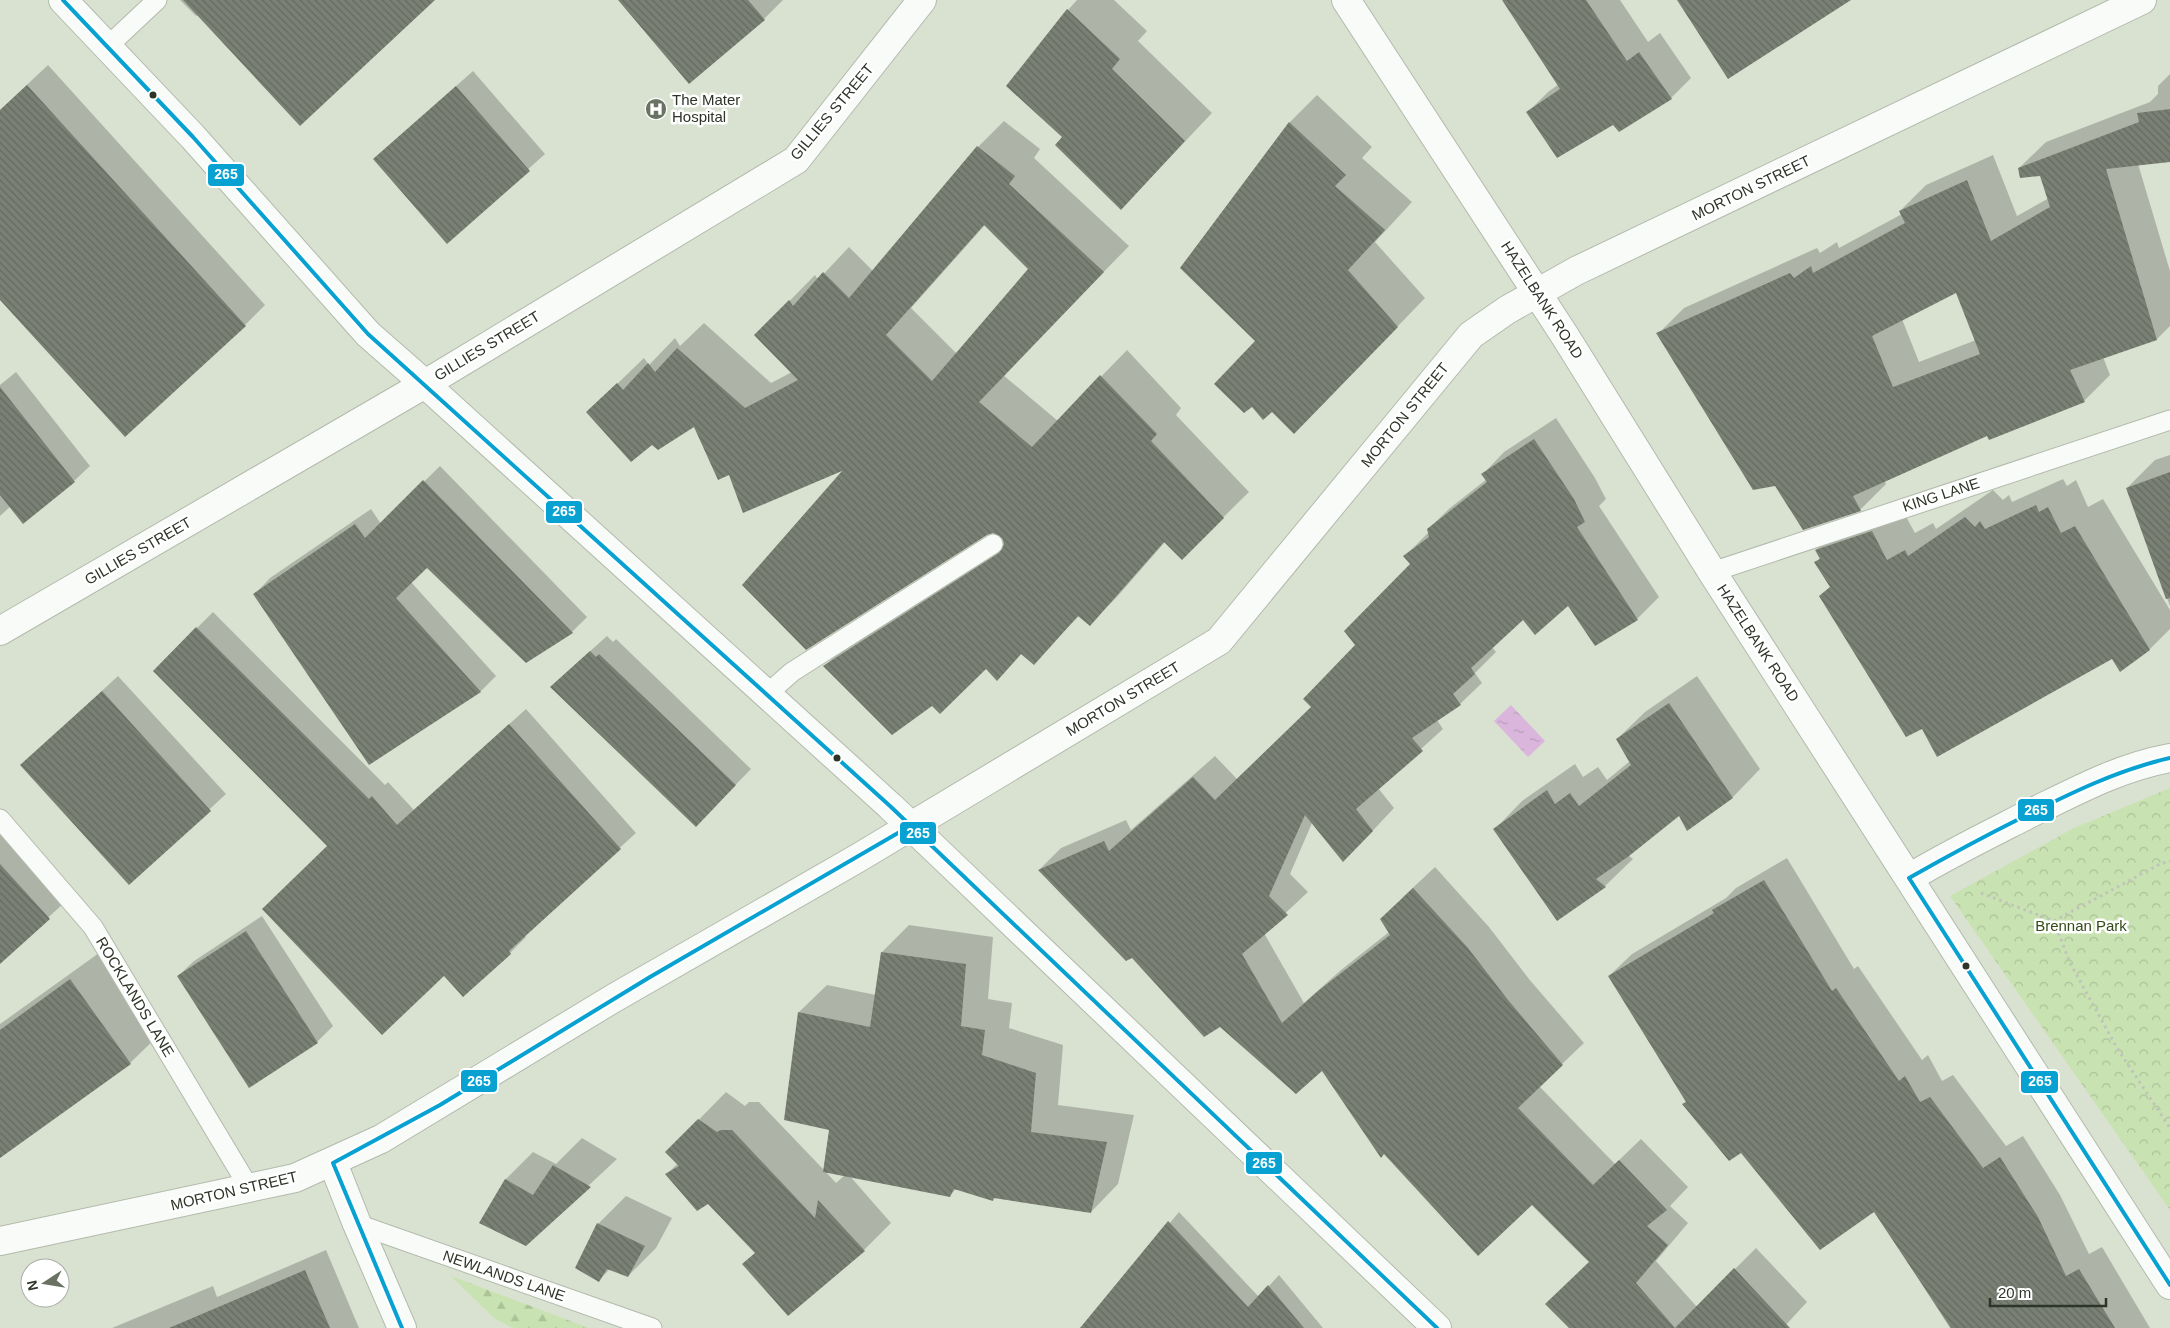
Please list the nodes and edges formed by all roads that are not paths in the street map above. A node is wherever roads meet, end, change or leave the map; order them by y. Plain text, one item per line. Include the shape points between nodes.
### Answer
1 (63, 0) edge
2 (157, 0) edge
3 (922, 0) edge
4 (1346, 0) edge
5 (2142, 0) edge
6 (107, 47) junction
7 (1538, 293) junction
8 (425, 384) junction
9 (2170, 420) edge
10 (993, 544) dead end
11 (1712, 572) junction
12 (0, 631) edge
13 (767, 694) junction
14 (2170, 758) edge
15 (0, 819) edge
16 (910, 826) junction
17 (1909, 878) junction
18 (333, 1163) junction
19 (250, 1189) junction
20 (357, 1224) junction
21 (0, 1241) edge
22 (2170, 1285) edge
23 (402, 1328) edge
24 (652, 1328) edge
25 (1437, 1328) edge

1 - 6 street
2 - 6 lane
3 - 8 street, GILLIES STREET via 796,160
4 - 7 street, HAZELBANK ROAD
5 - 7 street, MORTON STREET via 1576,271
6 - 8 street via 193,137 368,334
7 - 11 street, HAZELBANK ROAD
7 - 16 street, MORTON STREET via 1471,335 1219,641
8 - 12 street, GILLIES STREET
8 - 13 street
9 - 11 lane, KING LANE
10 - 13 lane via 792,672
11 - 17 street, HAZELBANK ROAD
13 - 16 street
14 - 17 street via 2100,779
15 - 19 lane, ROCKLANDS LANE via 93,926
16 - 18 street, MORTON STREET via 614,998 381,1139
16 - 25 street
17 - 22 street, HAZELBANK ROAD
18 - 19 street, MORTON STREET via 294,1178
18 - 20 street
19 - 21 street, MORTON STREET
20 - 23 street
20 - 24 lane, NEWLANDS LANE

